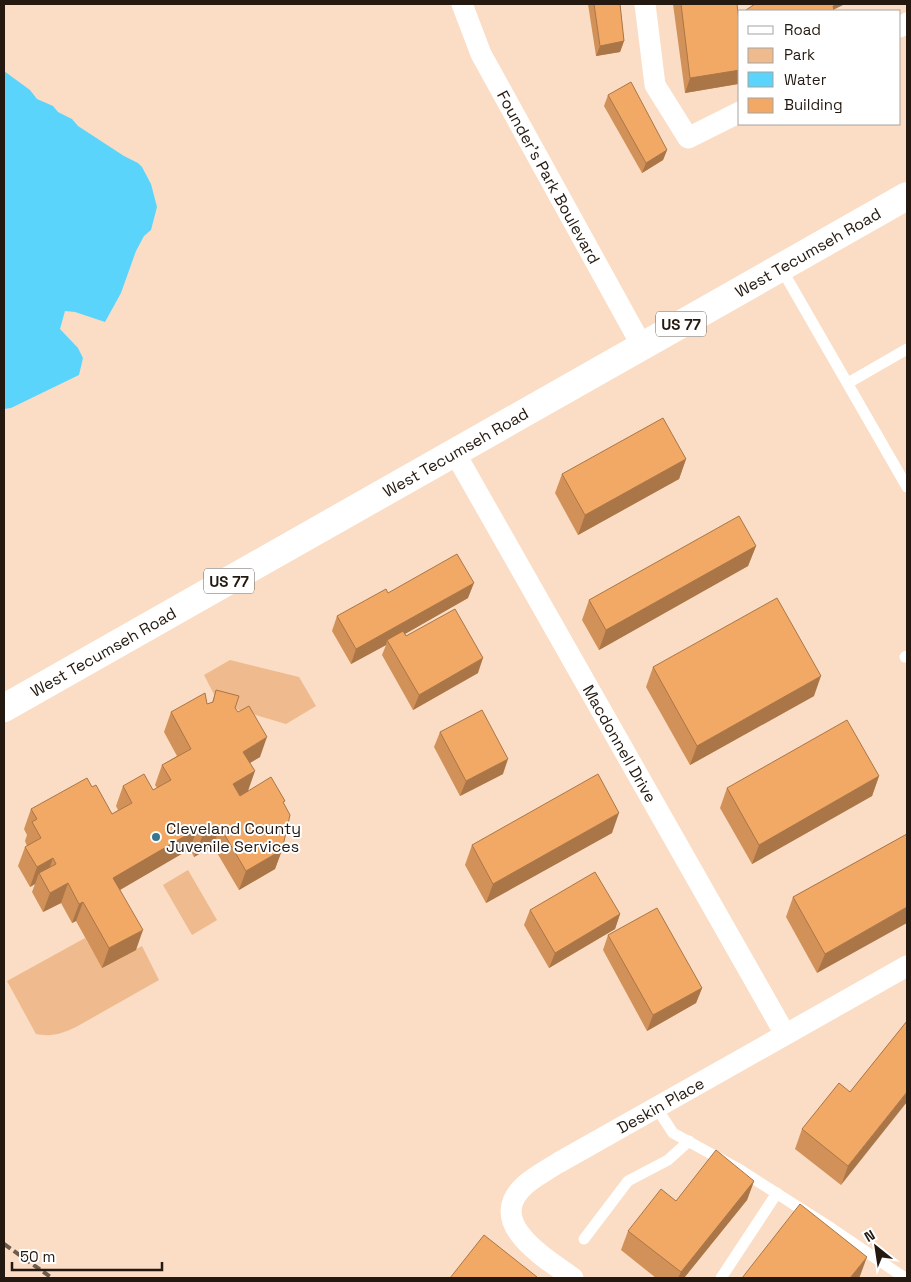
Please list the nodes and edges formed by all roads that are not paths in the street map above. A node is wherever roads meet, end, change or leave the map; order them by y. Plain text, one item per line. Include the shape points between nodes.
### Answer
1 (462, 4) edge
2 (645, 4) edge
3 (738, 113) edge
4 (907, 196) edge
5 (781, 268) junction
6 (642, 346) junction
7 (907, 349) edge
8 (848, 383) junction
9 (455, 453) junction
10 (907, 486) edge
11 (4, 708) edge
12 (907, 966) edge
13 (786, 1034) junction
14 (656, 1107) junction
15 (689, 1141) junction
16 (777, 1193) junction
17 (584, 1239) dead end
18 (574, 1278) edge
19 (722, 1278) edge
20 (905, 1278) edge

1 - 6 street, Founder's Park Boulevard via 480,54
2 - 3 street via 655,85 688,138
4 - 5 main road, West Tecumseh Road / US 77
5 - 6 main road, West Tecumseh Road / US 77
5 - 8 lane
6 - 9 main road, West Tecumseh Road / US 77
7 - 8 lane
8 - 10 lane
9 - 11 main road, West Tecumseh Road / US 77
9 - 13 street, Macdonnell Drive
12 - 13 street, Deskin Place
13 - 14 street, Deskin Place
14 - 15 lane via 673,1133
14 - 18 street, Deskin Place via 537,1176 516,1195 512,1210 519,1235
15 - 16 lane
15 - 17 lane via 668,1160 628,1181
16 - 19 lane
16 - 20 lane

